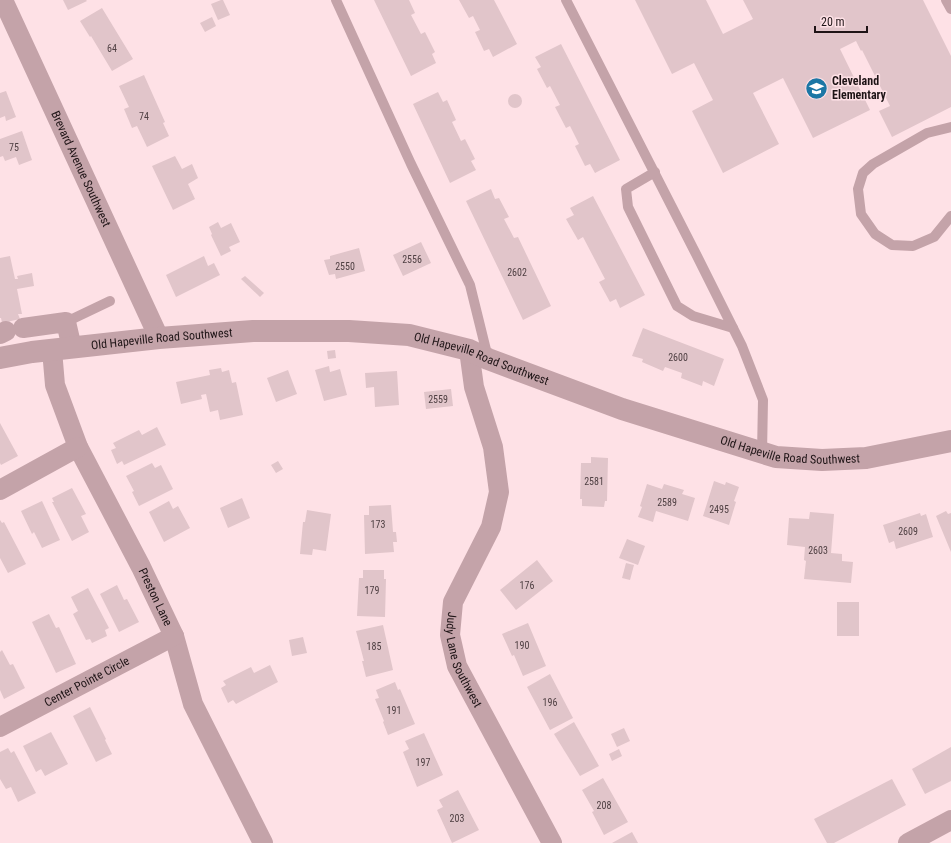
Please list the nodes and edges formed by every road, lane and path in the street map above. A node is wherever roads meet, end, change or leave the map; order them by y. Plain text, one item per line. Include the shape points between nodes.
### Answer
1 (2, 0) edge
2 (336, 0) edge
3 (566, 0) edge
4 (946, 0) edge
5 (951, 9) edge
6 (951, 127) edge
7 (655, 172) junction
8 (951, 216) edge
9 (110, 301) dead end
10 (66, 322) junction
11 (733, 328) junction
12 (10, 331) edge
13 (160, 338) junction
14 (62, 349) junction
15 (478, 354) junction
16 (0, 358) edge
17 (951, 441) edge
18 (78, 448) junction
19 (762, 453) junction
20 (0, 490) edge
21 (174, 636) junction
22 (0, 727) edge
23 (951, 820) edge
24 (263, 843) edge
25 (552, 843) edge
26 (908, 843) edge

1 - 13 street, Brevard Avenue Southwest
2 - 15 lane via 411,164 470,284
3 - 7 lane
4 - 5 lane
6 - 8 lane via 927,133 873,164 863,173 858,189 861,214 875,234 892,245 913,246 934,237
7 - 11 lane
7 - 11 lane via 626,189 628,207 677,306 693,316
9 - 10 lane
10 - 12 street
10 - 14 street, Preston Lane
11 - 19 lane via 763,400
13 - 14 street, Old Hapeville Road Southwest
13 - 15 street, Old Hapeville Road Southwest via 253,331 349,331 409,335
14 - 16 street, Old Hapeville Road Southwest
14 - 18 street, Preston Lane via 55,385
15 - 19 street, Old Hapeville Road Southwest via 622,409
15 - 25 street, Judy Lane Southwest via 474,387 493,448 498,492 491,527 453,602 450,635 457,666
17 - 19 street, Old Hapeville Road Southwest via 866,458 822,460 776,457
18 - 20 street
18 - 21 street, Preston Lane
21 - 22 street, Center Pointe Circle
21 - 24 street, Preston Lane via 193,704
23 - 26 street

